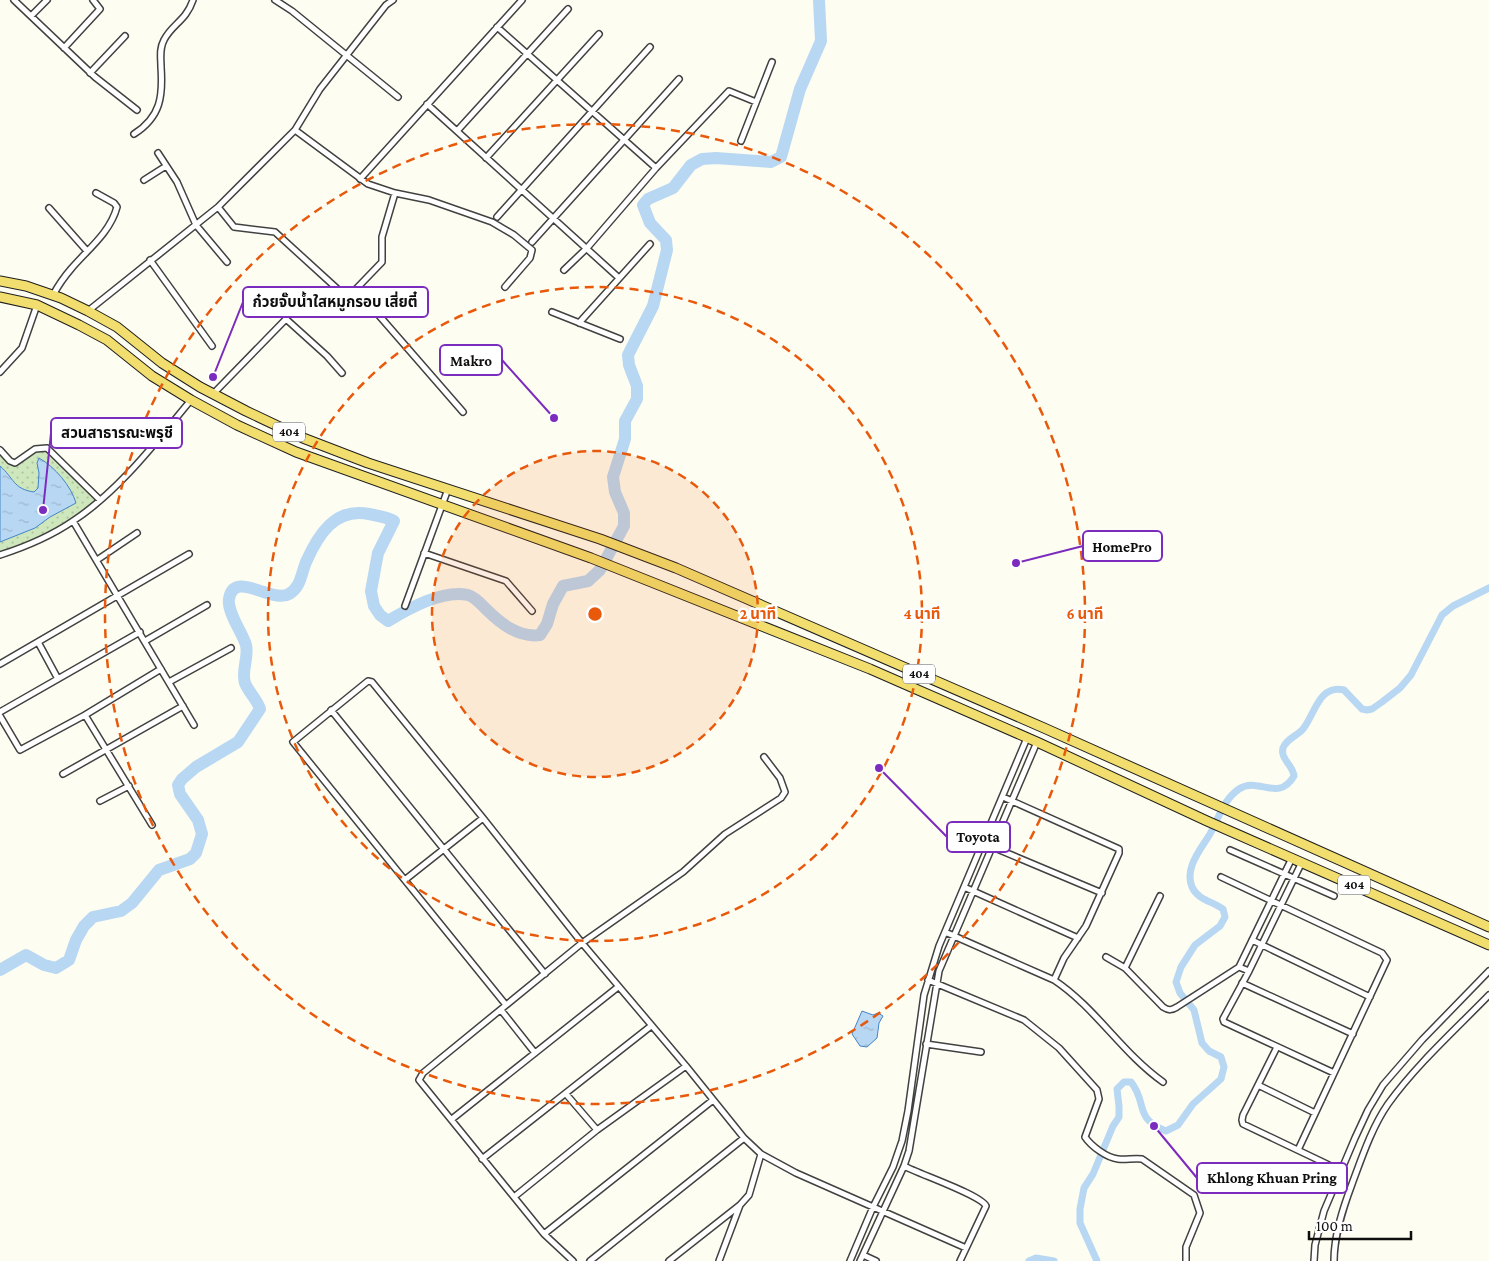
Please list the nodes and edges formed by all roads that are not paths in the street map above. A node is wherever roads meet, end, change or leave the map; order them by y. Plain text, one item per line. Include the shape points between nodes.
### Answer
1 (14, 0) edge
2 (48, 0) edge
3 (92, 0) edge
4 (192, 0) edge
5 (274, 0) edge
6 (393, 0) edge
7 (522, 0) edge
8 (282, 2) edge
9 (568, 9) dead end
10 (31, 16) junction
11 (497, 27) junction
12 (599, 34) dead end
13 (125, 36) dead end
14 (650, 47) dead end
15 (64, 48) junction
16 (526, 53) junction
17 (347, 57) junction
18 (772, 62) dead end
19 (90, 73) junction
20 (679, 79) dead end
21 (557, 80) junction
22 (398, 97) dead end
23 (756, 102) junction
24 (427, 104) junction
25 (137, 110) dead end
26 (592, 112) junction
27 (295, 130) junction
28 (457, 131) junction
29 (134, 134) dead end
30 (624, 140) junction
31 (741, 141) dead end
32 (158, 153) dead end
33 (486, 158) junction
34 (166, 166) junction
35 (656, 168) junction
36 (360, 179) junction
37 (144, 180) dead end
38 (522, 190) junction
39 (96, 193) dead end
40 (395, 193) junction
41 (218, 207) junction
42 (49, 208) dead end
43 (497, 217) dead end
44 (553, 218) junction
45 (196, 225) junction
46 (532, 242) dead end
47 (650, 244) dead end
48 (587, 248) junction
49 (87, 251) junction
50 (150, 260) junction
51 (228, 262) dead end
52 (564, 270) dead end
53 (619, 278) junction
54 (0, 280) edge
55 (505, 287) dead end
56 (356, 289) junction
57 (52, 295) junction
58 (0, 298) edge
59 (37, 305) junction
60 (88, 311) junction
61 (552, 312) dead end
62 (579, 323) junction
63 (620, 339) dead end
64 (212, 346) dead end
65 (0, 372) edge
66 (342, 373) dead end
67 (213, 394) junction
68 (191, 400) junction
69 (463, 412) dead end
70 (0, 450) edge
71 (448, 489) junction
72 (100, 500) junction
73 (442, 504) junction
74 (73, 521) junction
75 (137, 533) dead end
76 (424, 553) junction
77 (188, 554) dead end
78 (0, 555) edge
79 (97, 560) junction
80 (118, 595) junction
81 (207, 606) dead end
82 (405, 606) dead end
83 (532, 611) dead end
84 (140, 632) junction
85 (145, 641) junction
86 (38, 642) junction
87 (231, 648) dead end
88 (0, 664) edge
89 (161, 669) junction
90 (58, 679) junction
91 (169, 682) junction
92 (183, 706) junction
93 (331, 710) junction
94 (0, 712) edge
95 (85, 714) junction
96 (0, 716) edge
97 (194, 725) dead end
98 (1027, 738) junction
99 (1037, 742) junction
100 (107, 749) junction
101 (764, 757) dead end
102 (63, 774) dead end
103 (129, 786) junction
104 (1003, 798) junction
105 (100, 801) dead end
106 (1013, 801) junction
107 (483, 818) junction
108 (152, 825) dead end
109 (983, 843) junction
110 (993, 847) junction
111 (443, 850) junction
112 (1230, 850) dead end
113 (1292, 858) junction
114 (1302, 862) junction
115 (1284, 874) junction
116 (1221, 877) dead end
117 (1294, 878) junction
118 (406, 880) junction
119 (964, 887) junction
120 (973, 891) junction
121 (1102, 893) junction
122 (1160, 896) dead end
123 (1334, 896) dead end
124 (1271, 900) junction
125 (1281, 905) junction
126 (1489, 927) edge
127 (945, 932) junction
128 (954, 936) junction
129 (1078, 938) junction
130 (1252, 940) junction
131 (582, 943) junction
132 (1261, 945) junction
133 (1489, 945) edge
134 (1106, 957) dead end
135 (1239, 966) junction
136 (1125, 968) junction
137 (1489, 971) edge
138 (1248, 972) junction
139 (545, 974) junction
140 (928, 980) junction
141 (1054, 980) junction
142 (1242, 983) junction
143 (936, 984) junction
144 (618, 987) junction
145 (1489, 995) edge
146 (1370, 997) junction
147 (506, 1006) junction
148 (501, 1010) junction
149 (651, 1026) junction
150 (1353, 1034) junction
151 (926, 1044) junction
152 (1277, 1047) junction
153 (981, 1052) dead end
154 (535, 1053) junction
155 (686, 1066) junction
156 (1334, 1073) junction
157 (1163, 1082) dead end
158 (1258, 1085) junction
159 (566, 1094) junction
160 (713, 1100) junction
161 (1315, 1113) junction
162 (452, 1119) junction
163 (597, 1130) junction
164 (744, 1138) junction
165 (1298, 1150) junction
166 (761, 1154) junction
167 (482, 1159) junction
168 (1329, 1165) dead end
169 (904, 1166) junction
170 (514, 1197) junction
171 (740, 1205) junction
172 (873, 1206) junction
173 (882, 1210) junction
174 (544, 1234) junction
175 (966, 1248) junction
176 (863, 1255) junction
177 (573, 1261) edge
178 (590, 1261) edge
179 (669, 1261) edge
180 (719, 1261) edge
181 (850, 1261) edge
182 (860, 1261) edge
183 (876, 1261) edge
184 (960, 1261) edge
185 (1186, 1261) edge
186 (1314, 1261) edge
187 (1334, 1261) edge

1 - 10 street
2 - 10 street
3 - 15 street via 100,9
4 - 29 street via 183,19 160,48 162,95 153,118
5 - 8 street
6 - 17 street
7 - 11 street
8 - 17 street
9 - 16 street
10 - 15 street
11 - 16 street
11 - 24 street
12 - 21 street
13 - 19 street
14 - 26 street
15 - 19 street
16 - 21 street
16 - 28 street
17 - 22 street
17 - 27 street via 320,89
18 - 23 street
19 - 25 street
20 - 30 street
21 - 26 street
21 - 33 street
23 - 31 street
23 - 35 street via 729,91
24 - 28 street
24 - 36 street
26 - 30 street
26 - 38 street
27 - 36 street
27 - 41 street
28 - 33 street
30 - 35 street
30 - 44 street
32 - 34 street
33 - 38 street
34 - 37 street
34 - 45 street via 177,182
35 - 48 street
36 - 40 street
38 - 43 street
38 - 44 street
39 - 49 street via 117,207 100,238
40 - 55 street via 429,200 492,222 532,250 530,258
40 - 56 street via 382,237 382,262
41 - 45 street
41 - 56 street via 234,227 275,232 343,294
42 - 49 street
44 - 46 street
44 - 48 street
45 - 50 street
45 - 51 street
47 - 53 street
48 - 52 street
48 - 53 street
49 - 57 street
50 - 60 street
50 - 64 street
53 - 62 street
54 - 57 main road, 404
56 - 69 street
57 - 60 main road, 404
58 - 59 main road, 404
59 - 65 street via 22,348
59 - 68 main road, 404 via 107,340 152,376
60 - 67 main road, 404 via 117,327 162,363
61 - 62 street
62 - 63 street
66 - 67 street via 286,319
67 - 71 main road, 404 via 303,438
68 - 72 street via 136,466
68 - 73 main road, 404 via 296,452
70 - 72 street via 15,463 35,449 47,448
71 - 73 street
71 - 126 main road, 404 via 600,539 676,568
72 - 74 street
73 - 76 street
73 - 98 main road, 404 via 591,558 870,669
74 - 78 street via 27,546
74 - 79 street
75 - 79 street
76 - 82 street
76 - 83 street via 506,581
77 - 80 street
79 - 80 street
80 - 84 street
80 - 86 street
81 - 85 street
84 - 85 street
84 - 90 street
85 - 89 street
86 - 88 street
86 - 90 street
87 - 91 street
89 - 91 street
89 - 95 street
90 - 94 street
91 - 92 street
92 - 97 street
92 - 100 street
93 - 107 street via 370,680
93 - 111 street
93 - 118 street via 293,742
95 - 96 street via 20,750
95 - 100 street
98 - 99 main road, 404
98 - 104 street
99 - 106 street
99 - 113 main road, 404
100 - 102 street
100 - 103 street
101 - 131 street via 780,778 785,792 781,798 725,834 683,872
103 - 105 street
103 - 108 street
104 - 106 street
104 - 109 street
106 - 110 street
106 - 121 street via 1119,849
107 - 111 street
107 - 131 street
109 - 110 street
109 - 119 street
110 - 120 street
110 - 121 street
111 - 118 street
111 - 139 street
112 - 115 street
113 - 114 main road, 404
113 - 115 street
114 - 117 street
114 - 133 main road, 404
115 - 117 street
115 - 124 street
116 - 124 street
117 - 123 street
117 - 125 street
118 - 147 street
119 - 120 street
119 - 127 street
120 - 128 street
120 - 129 street
121 - 129 street
122 - 136 street
124 - 125 street
124 - 130 street
125 - 132 street
125 - 146 street via 1386,956 1386,965
127 - 128 street
127 - 140 street
128 - 141 street
128 - 143 street
129 - 141 street
130 - 132 street
130 - 135 street
131 - 139 street
131 - 144 street
132 - 138 street
132 - 146 street
134 - 136 street
135 - 136 street via 1172,1010 1163,1007
135 - 138 street
137 - 186 street via 1383,1085 1368,1110 1324,1211
138 - 142 street
139 - 147 street
140 - 143 street
140 - 172 street via 902,1141
141 - 157 street via 1074,994 1140,1063
142 - 150 street
142 - 152 street via 1224,1022
143 - 151 street
143 - 185 street via 1024,1020 1059,1048 1096,1090 1099,1099 1085,1138 1116,1159 1142,1159 1194,1194 1200,1213 1186,1247
144 - 149 street
144 - 154 street
145 - 187 street via 1425,1061 1388,1105 1346,1200 1336,1236
146 - 150 street
147 - 148 street
148 - 154 street
148 - 162 street via 423,1073 419,1080
149 - 155 street
149 - 159 street
150 - 156 street
151 - 153 street
151 - 169 street
152 - 156 street
152 - 158 street
154 - 162 street
155 - 160 street
155 - 163 street
156 - 161 street
158 - 161 street
158 - 165 street via 1243,1114 1243,1124
159 - 163 street
159 - 167 street
160 - 164 street
160 - 174 street
161 - 165 street
162 - 167 street
163 - 170 street
164 - 166 street
164 - 178 street
165 - 168 street
166 - 171 street via 749,1195
166 - 172 street
167 - 170 street
169 - 173 street
169 - 175 street via 984,1203 986,1206
170 - 174 street
171 - 179 street
171 - 180 street
172 - 173 street
172 - 181 street
173 - 175 street
173 - 176 street
174 - 177 street
175 - 184 street
176 - 182 street
176 - 183 street

